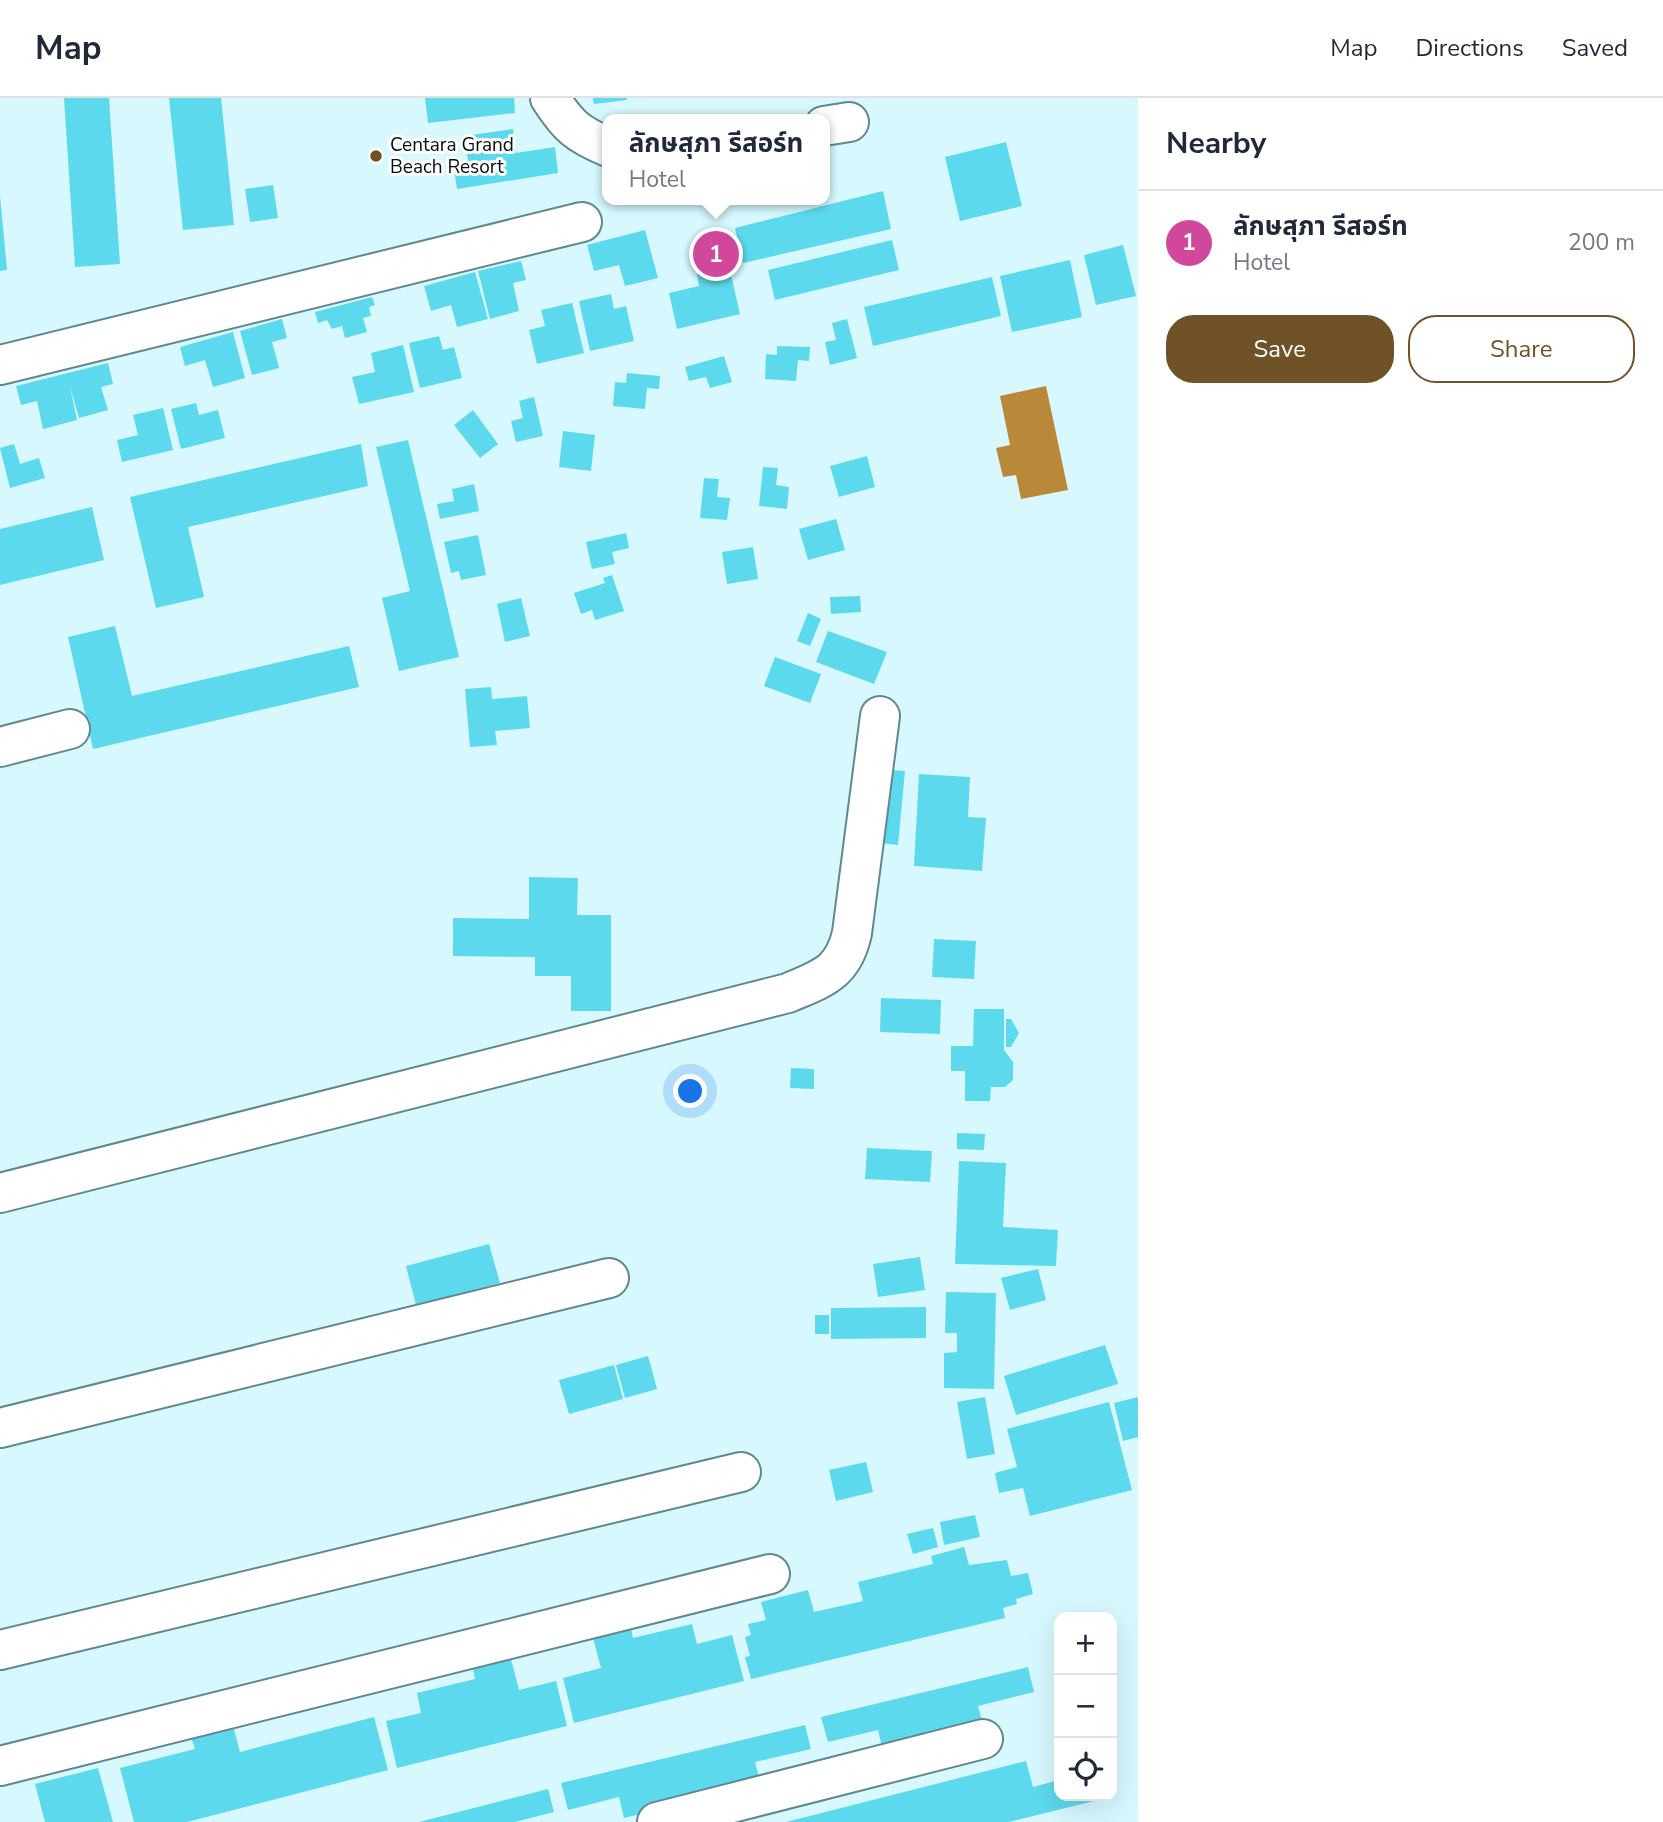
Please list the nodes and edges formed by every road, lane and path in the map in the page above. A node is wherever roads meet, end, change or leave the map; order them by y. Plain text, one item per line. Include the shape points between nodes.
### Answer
1 (550, 98) edge
2 (602, 145) edge
3 (582, 222) dead end
4 (0, 365) edge
5 (880, 716) dead end
6 (70, 729) dead end
7 (0, 747) edge
8 (0, 1193) edge
9 (609, 1278) dead end
10 (0, 1428) edge
11 (741, 1472) dead end
12 (771, 1574) dead end
13 (0, 1650) edge
14 (983, 1739) dead end
15 (0, 1766) edge
16 (657, 1822) edge

1 - 2 street via 567,124
3 - 4 street
5 - 8 street via 848,955 828,976 788,993
6 - 7 street
9 - 10 street
11 - 13 street
12 - 15 street
14 - 16 street

